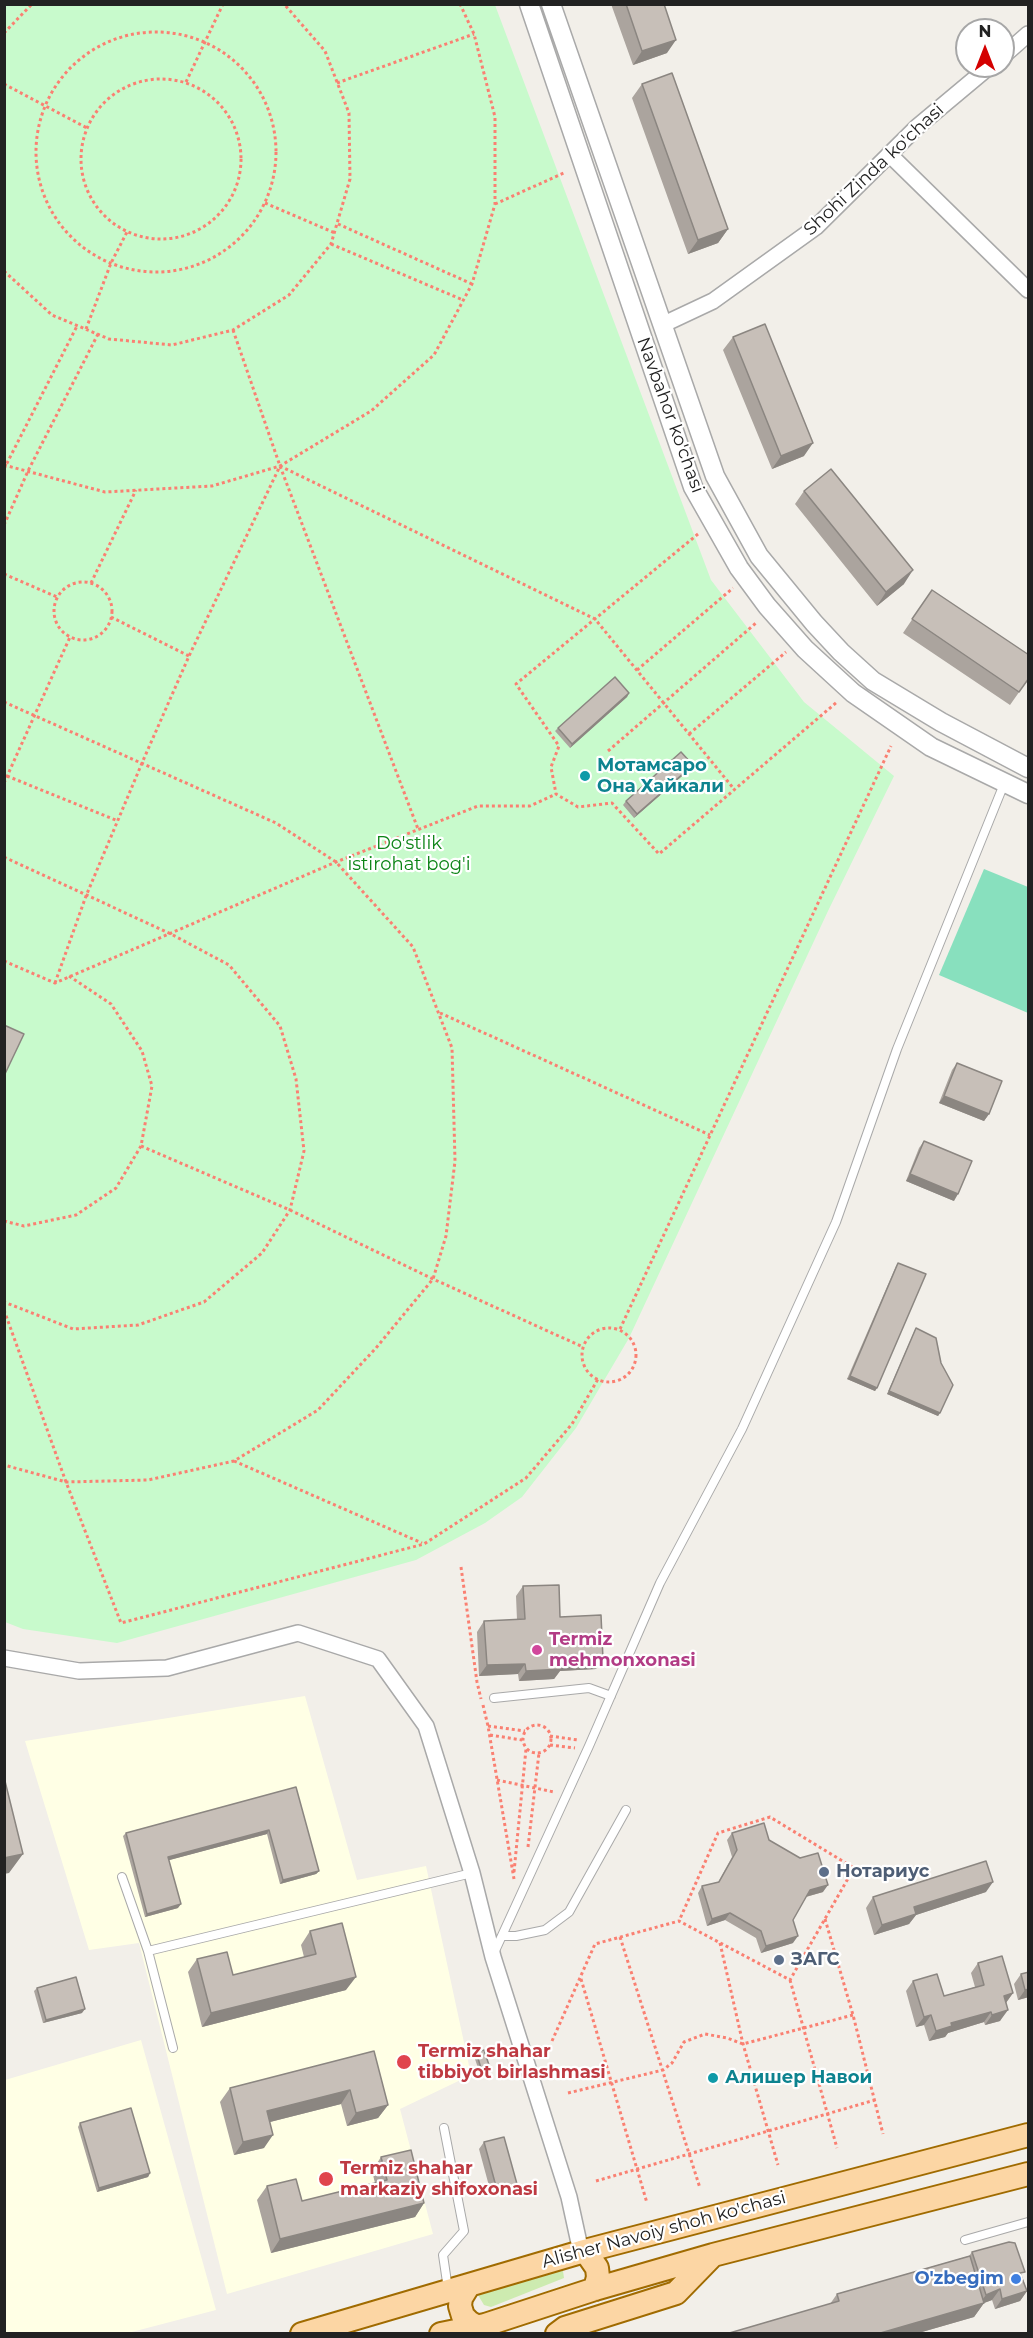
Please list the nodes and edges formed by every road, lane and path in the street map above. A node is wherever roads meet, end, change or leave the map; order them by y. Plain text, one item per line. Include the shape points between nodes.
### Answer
1 (32, 4) edge
2 (223, 4) edge
3 (284, 4) edge
4 (460, 4) edge
5 (530, 4) edge
6 (550, 4) edge
7 (4, 33) edge
8 (474, 34) junction
9 (1029, 34) edge
10 (204, 43) junction
11 (1015, 46) edge
12 (976, 78) edge
13 (186, 82) junction
14 (337, 83) junction
15 (4, 84) edge
16 (45, 107) junction
17 (87, 128) junction
18 (889, 154) junction
19 (566, 171) dead end
20 (265, 203) junction
21 (495, 204) junction
22 (338, 224) junction
23 (127, 232) junction
24 (335, 233) junction
25 (331, 244) junction
26 (111, 264) junction
27 (4, 272) edge
28 (472, 284) junction
29 (1029, 290) edge
30 (464, 300) junction
31 (662, 325) junction
32 (78, 326) junction
33 (87, 329) junction
34 (233, 330) junction
35 (98, 334) junction
36 (5, 466) edge
37 (280, 466) junction
38 (28, 471) junction
39 (136, 490) junction
40 (4, 525) edge
41 (698, 534) dead end
42 (4, 574) edge
43 (91, 584) junction
44 (733, 588) dead end
45 (57, 597) junction
46 (111, 617) junction
47 (595, 619) junction
48 (756, 623) dead end
49 (70, 637) junction
50 (786, 652) dead end
51 (189, 656) junction
52 (637, 670) junction
53 (4, 702) edge
54 (837, 702) dead end
55 (664, 703) junction
56 (35, 715) junction
57 (689, 734) junction
58 (891, 746) dead end
59 (608, 751) dead end
60 (142, 763) junction
61 (1029, 768) edge
62 (7, 776) junction
63 (4, 783) edge
64 (1004, 784) junction
65 (734, 789) junction
66 (556, 794) junction
67 (1029, 795) edge
68 (118, 821) junction
69 (418, 830) junction
70 (4, 857) edge
71 (336, 862) junction
72 (87, 896) junction
73 (171, 934) junction
74 (4, 961) edge
75 (69, 976) junction
76 (55, 983) junction
77 (438, 1012) junction
78 (710, 1135) junction
79 (141, 1146) junction
80 (290, 1210) junction
81 (4, 1221) edge
82 (433, 1279) junction
83 (4, 1302) edge
84 (4, 1310) edge
85 (620, 1329) junction
86 (583, 1347) junction
87 (598, 1379) junction
88 (234, 1461) junction
89 (4, 1465) edge
90 (66, 1482) junction
91 (424, 1544) junction
92 (461, 1567) dead end
93 (4, 1658) edge
94 (611, 1696) junction
95 (494, 1698) dead end
96 (488, 1725) junction
97 (525, 1731) junction
98 (490, 1735) junction
99 (550, 1736) junction
100 (522, 1740) junction
101 (550, 1745) junction
102 (526, 1749) junction
103 (578, 1749) junction
104 (539, 1753) junction
105 (575, 1758) dead end
106 (497, 1780) junction
107 (522, 1785) junction
108 (535, 1788) junction
109 (560, 1793) dead end
110 (626, 1810) dead end
111 (528, 1851) dead end
112 (472, 1873) junction
113 (122, 1877) dead end
114 (514, 1879) junction
115 (519, 1888) dead end
116 (825, 1918) junction
117 (679, 1921) junction
118 (502, 1936) junction
119 (620, 1937) junction
120 (720, 1942) junction
121 (148, 1951) junction
122 (492, 1957) junction
123 (580, 1977) junction
124 (790, 1980) junction
125 (853, 2015) junction
126 (804, 2029) junction
127 (552, 2041) dead end
128 (743, 2044) junction
129 (173, 2048) dead end
130 (663, 2070) junction
131 (611, 2083) junction
132 (568, 2093) dead end
133 (875, 2100) junction
134 (827, 2113) junction
135 (444, 2128) dead end
136 (768, 2131) junction
137 (883, 2134) dead end
138 (1029, 2135) edge
139 (837, 2148) dead end
140 (689, 2153) junction
141 (778, 2165) dead end
142 (637, 2170) junction
143 (1029, 2174) edge
144 (596, 2181) dead end
145 (700, 2188) dead end
146 (647, 2204) dead end
147 (1029, 2222) edge
148 (965, 2240) dead end
149 (581, 2252) junction
150 (713, 2255) junction
151 (458, 2288) junction
152 (595, 2289) junction
153 (483, 2329) edge
154 (302, 2334) edge
155 (441, 2334) edge
156 (557, 2334) edge

1 - 7 path
2 - 10 path
3 - 14 path via 325,51
4 - 8 path
5 - 64 street, Navbahor ko'chasi via 693,487 739,568 805,649 853,693 931,747
6 - 31 street, Navbahor ko'chasi
8 - 14 path
8 - 21 path via 495,117
9 - 11 street
10 - 13 path
10 - 16 path via 181,34 139,33 102,44 71,66
10 - 20 path via 219,49 250,76 271,112 278,153 271,193
12 - 18 street, Shohi Zinda ko'chasi
13 - 17 path via 159,78 133,83 109,97 91,117
13 - 23 path via 210,94 228,113 236,129 242,163 237,189 223,211 195,232 178,238 152,239
14 - 22 path via 348,113 350,179
15 - 16 path
16 - 17 path
16 - 26 path via 36,133 36,171 48,208 71,238
17 - 23 path via 81,142 80,169 88,195 104,217
18 - 29 street
18 - 31 street, Shohi Zinda ko'chasi via 816,226 713,301
19 - 21 path
20 - 24 path
20 - 26 path via 250,229 219,256 180,271 139,272
21 - 28 path
22 - 24 path
22 - 28 path
23 - 26 path
24 - 25 path
25 - 30 path
25 - 34 path via 289,294
26 - 33 path
27 - 32 path via 52,315
28 - 30 path
30 - 37 path via 434,355 371,411
31 - 61 street, Navbahor ko'chasi via 715,476 759,556 814,623 873,681
32 - 33 path
32 - 36 path
33 - 35 path
34 - 35 path via 172,345 110,339
34 - 37 path
35 - 38 path
36 - 38 path
37 - 39 path via 212,486
37 - 47 path
37 - 51 path
37 - 69 path
38 - 39 path via 105,492
38 - 40 path
39 - 43 path
41 - 47 path
42 - 45 path
43 - 45 path via 67,586
43 - 46 path via 109,598
44 - 52 path
45 - 49 path via 54,619
46 - 49 path via 108,626 93,638
46 - 51 path
47 - 52 path
47 - 66 path via 516,684 559,746 551,767
48 - 55 path
49 - 56 path
50 - 57 path
51 - 60 path
52 - 55 path
53 - 56 path
54 - 65 path
55 - 57 path
55 - 59 path
56 - 60 path
56 - 62 path
57 - 65 path
58 - 78 path
60 - 68 path
60 - 71 path via 276,824
62 - 63 path
62 - 68 path
64 - 67 street, Navbahor ko'chasi
64 - 94 lane via 897,1049 836,1222 742,1429 660,1583
65 - 66 path via 659,854 612,803 578,807
66 - 69 path via 530,806 478,806
68 - 72 path
69 - 71 path
70 - 72 path
71 - 73 path
71 - 77 path via 413,947
72 - 73 path
72 - 76 path
73 - 75 path
73 - 80 path via 229,965 280,1026 296,1079 304,1151
74 - 76 path
75 - 76 path
75 - 79 path via 111,1004 141,1051 152,1086
77 - 78 path
77 - 82 path via 452,1048 455,1161 446,1236
78 - 85 path
79 - 80 path
79 - 81 path via 116,1188 76,1215 24,1226
80 - 82 path
80 - 83 path via 262,1253 204,1302 138,1325 73,1329
82 - 86 path
82 - 88 path via 318,1410
84 - 90 path
85 - 86 path via 593,1332
85 - 87 path via 636,1349 634,1367 612,1382
86 - 87 path via 583,1364
87 - 91 path via 572,1424 526,1478
88 - 90 path via 148,1480
88 - 91 path
89 - 90 path
90 - 91 path via 121,1623
92 - 96 path via 477,1682
93 - 112 street via 79,1671 166,1668 298,1633 378,1659 426,1726
94 - 95 lane via 589,1688
94 - 118 lane
96 - 97 path
96 - 98 path
97 - 99 path via 542,1726
97 - 100 path
98 - 100 path
98 - 106 path
99 - 101 path
99 - 103 path via 582,1740
100 - 102 path
101 - 103 path
101 - 104 path
102 - 104 path
102 - 107 path
103 - 105 path
104 - 108 path
106 - 107 path
106 - 114 path
107 - 108 path
107 - 114 path
108 - 109 path
108 - 111 path
110 - 118 lane via 569,1912 545,1930
112 - 121 lane
112 - 122 street
113 - 121 lane
114 - 115 path
116 - 117 path via 854,1868 770,1817 718,1833
116 - 124 path
116 - 125 path
117 - 119 path
117 - 120 path
118 - 122 lane
119 - 123 path via 595,1944
119 - 130 path
120 - 124 path
120 - 128 path
121 - 129 lane
122 - 149 street via 569,2197
123 - 127 path
123 - 131 path
124 - 126 path
125 - 126 path
125 - 133 path
126 - 128 path
126 - 134 path
128 - 130 path via 705,2034 684,2042 672,2064
128 - 136 path
130 - 131 path
130 - 140 path
131 - 132 path
131 - 142 path
133 - 134 path
133 - 137 path
134 - 136 path
134 - 139 path
135 - 151 lane via 464,2231 443,2255
136 - 140 path
136 - 141 path
138 - 149 main road, Alisher Navoiy shoh ko'chasi
140 - 142 path
140 - 145 path
142 - 144 path
142 - 146 path
143 - 150 main road, Alisher Navoiy shoh ko'chasi
147 - 148 lane
149 - 151 main road, Alisher Navoiy shoh ko'chasi
149 - 152 main road via 597,2268
150 - 152 main road, Alisher Navoiy shoh ko'chasi
150 - 156 main road via 676,2293 565,2328
151 - 153 main road via 464,2316
151 - 154 main road, Alisher Navoiy shoh ko'chasi
152 - 153 main road, Alisher Navoiy shoh ko'chasi
153 - 155 main road, Alisher Navoiy shoh ko'chasi

